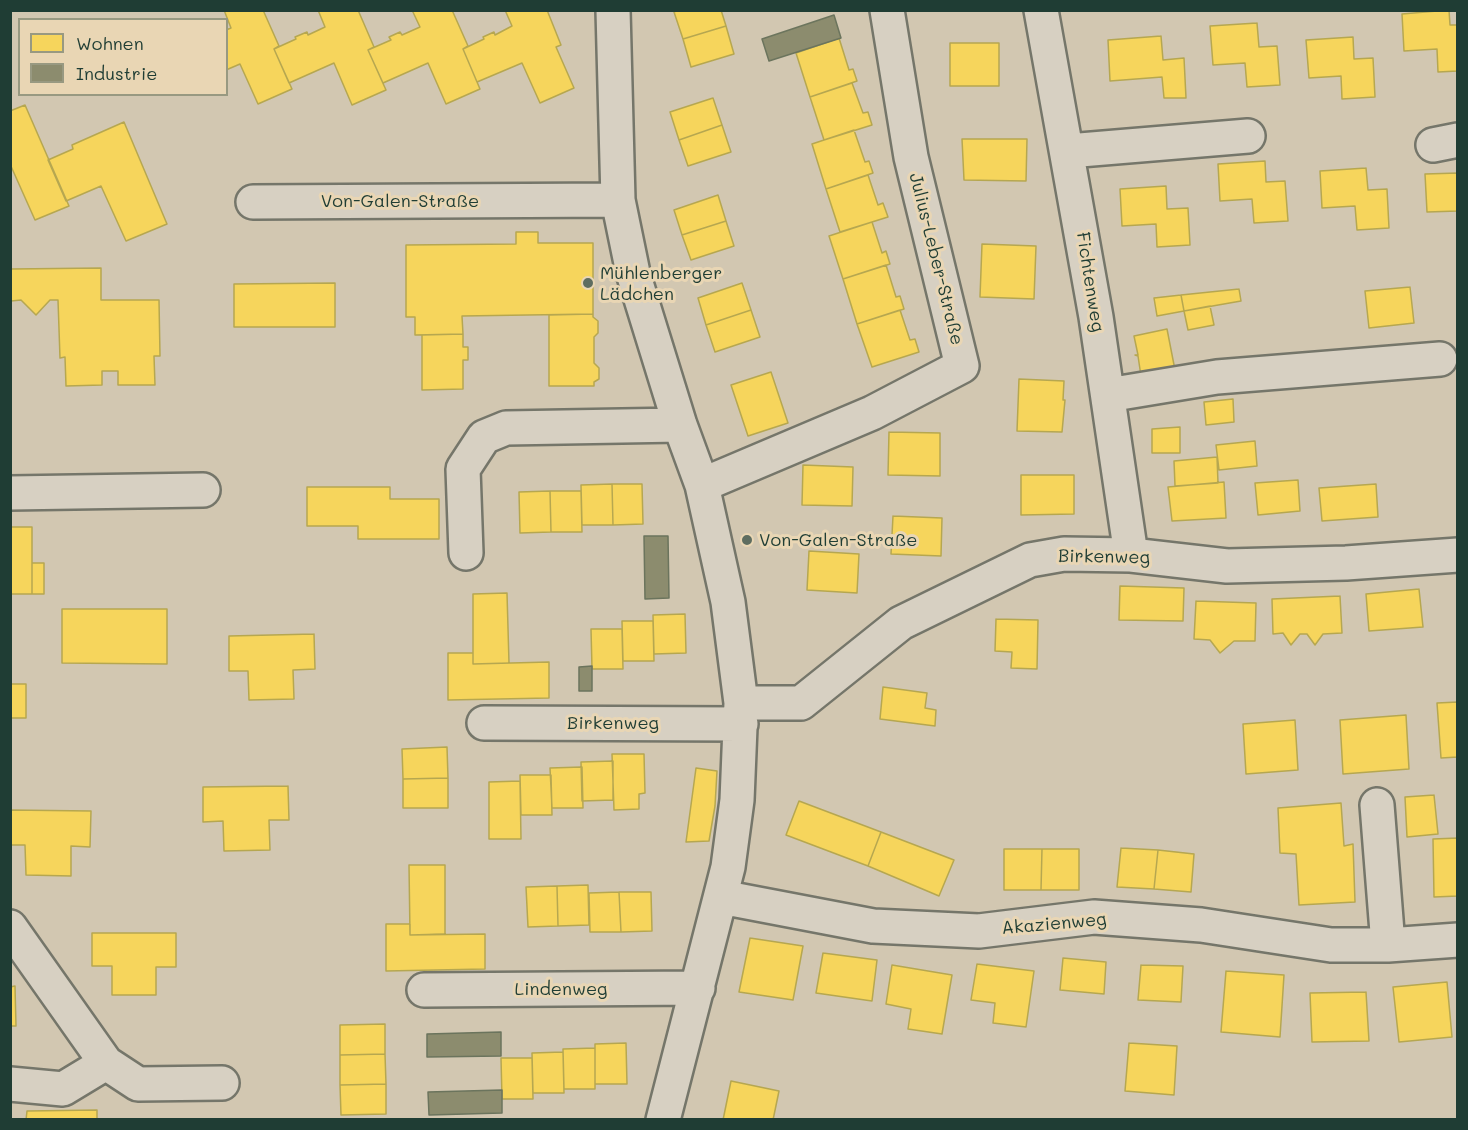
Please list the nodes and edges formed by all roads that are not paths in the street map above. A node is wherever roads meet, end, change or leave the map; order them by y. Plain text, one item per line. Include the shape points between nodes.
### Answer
1 (613, 10) edge
2 (887, 10) edge
3 (1041, 10) edge
4 (1248, 136) dead end
5 (1068, 150) junction
6 (618, 200) junction
7 (253, 202) dead end
8 (1440, 358) dead end
9 (1108, 395) junction
10 (680, 425) junction
11 (702, 485) junction
12 (203, 490) dead end
13 (10, 493) edge
14 (466, 553) dead end
15 (1131, 555) junction
16 (1458, 555) edge
17 (741, 714) junction
18 (484, 723) dead end
19 (1377, 805) dead end
20 (721, 897) junction
21 (10, 927) edge
22 (1458, 940) edge
23 (1388, 945) junction
24 (698, 988) junction
25 (424, 990) dead end
26 (106, 1063) junction
27 (222, 1083) dead end
28 (10, 1084) edge
29 (663, 1119) edge

1 - 6 street
2 - 11 street, Julius-Leber-Straße via 910,157 962,366 872,413
3 - 5 street, Fichtenweg
4 - 5 street
5 - 9 street, Fichtenweg
6 - 7 street, Von-Galen-Straße
6 - 10 street via 633,273
8 - 9 street via 1217,377
9 - 15 street, Fichtenweg
10 - 11 street
10 - 14 street via 506,428 484,437 463,469
11 - 17 street via 729,602
12 - 13 street
15 - 16 street, Birkenweg via 1227,566
15 - 17 street, Birkenweg via 1064,554 1030,560 901,623 801,703
17 - 18 street, Birkenweg
17 - 20 street via 737,800
19 - 23 street
20 - 23 street, Akazienweg via 873,926 979,931 1094,917 1201,925 1331,945
20 - 24 street
21 - 26 street
22 - 23 street, Akazienweg
24 - 25 street, Lindenweg
24 - 29 street
26 - 27 street via 138,1084
26 - 28 street via 63,1089

